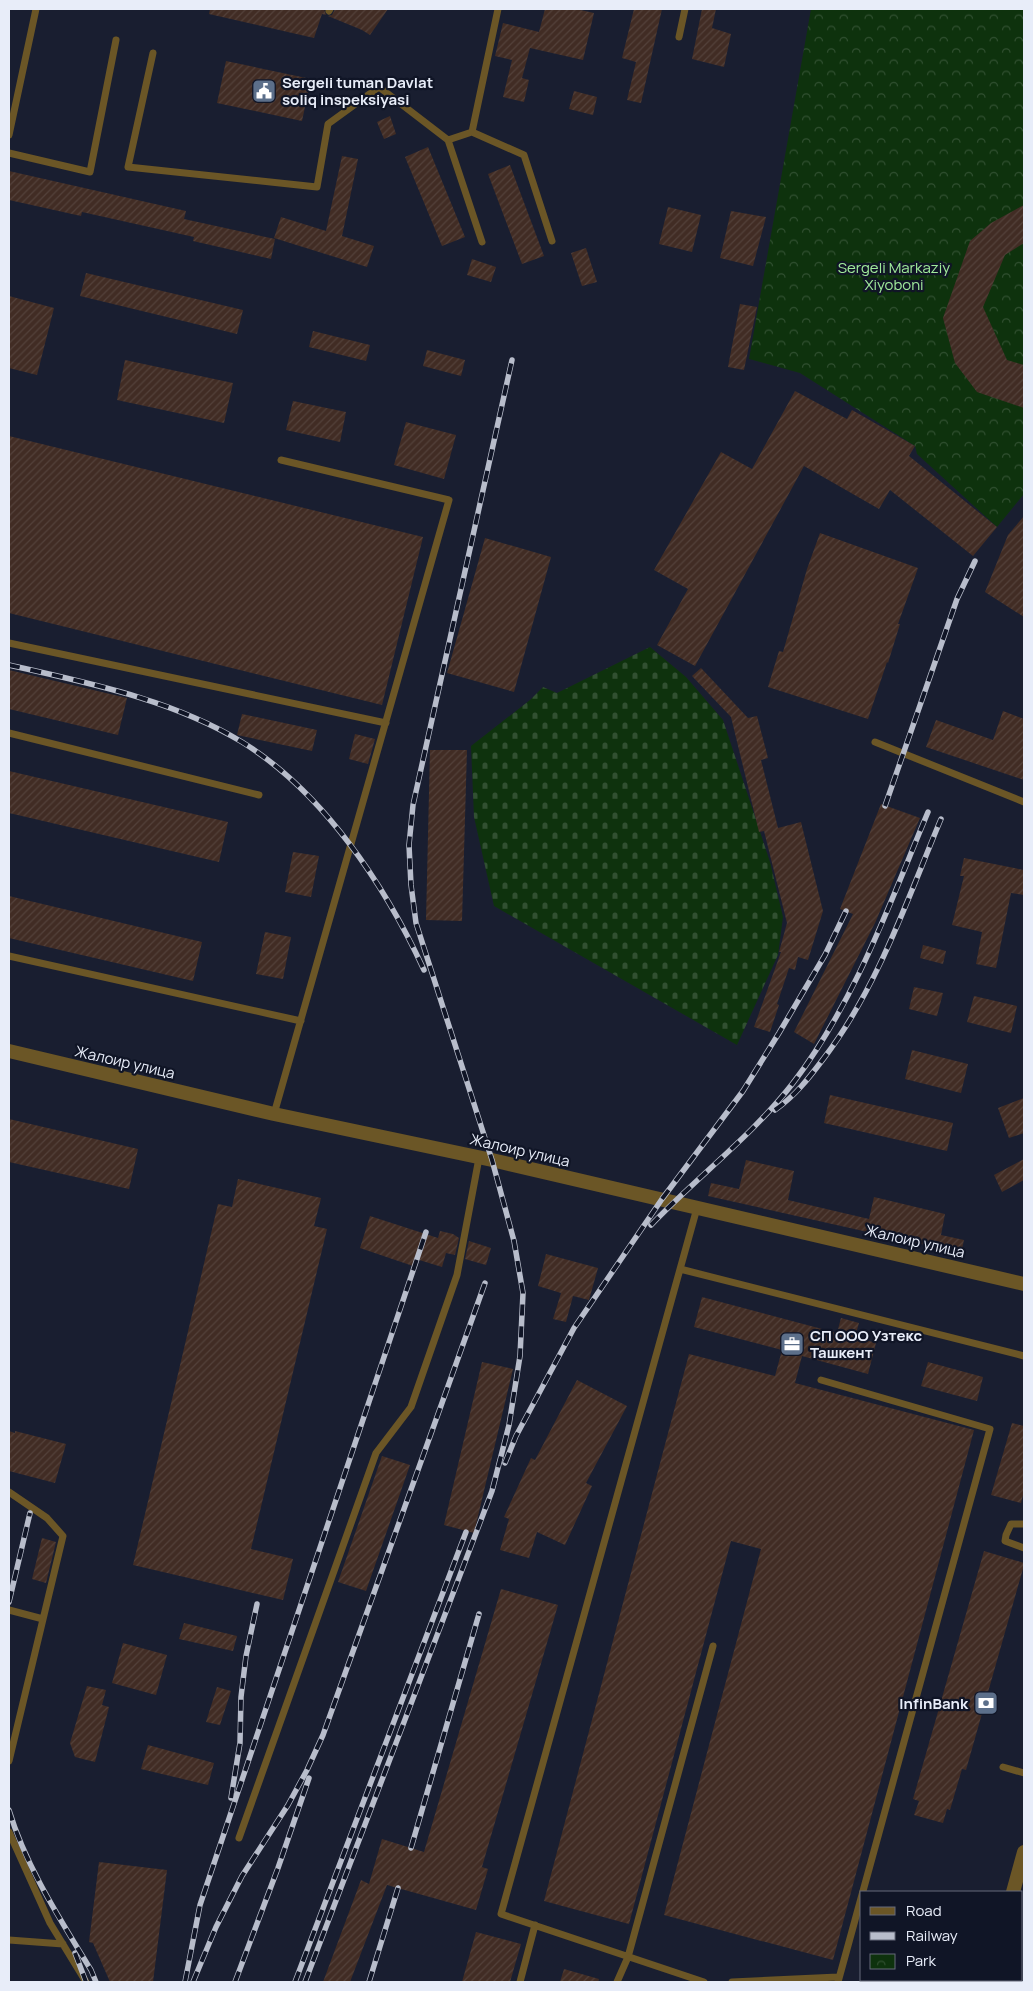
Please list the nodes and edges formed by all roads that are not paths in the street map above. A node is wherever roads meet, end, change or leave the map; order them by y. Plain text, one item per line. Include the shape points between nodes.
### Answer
1 (36, 9) edge
2 (498, 9) edge
3 (685, 9) edge
4 (679, 36) dead end
5 (116, 40) dead end
6 (153, 53) dead end
7 (472, 132) junction
8 (9, 135) edge
9 (448, 140) junction
10 (9, 153) edge
11 (552, 241) dead end
12 (482, 242) dead end
13 (281, 460) dead end
14 (9, 643) edge
15 (386, 723) junction
16 (9, 734) edge
17 (875, 742) dead end
18 (259, 794) dead end
19 (1024, 802) edge
20 (9, 956) edge
21 (300, 1021) junction
22 (9, 1051) edge
23 (274, 1114) junction
24 (479, 1158) junction
25 (697, 1208) junction
26 (680, 1269) junction
27 (1024, 1284) edge
28 (1024, 1356) edge
29 (821, 1380) dead end
30 (9, 1492) edge
31 (1024, 1524) edge
32 (1024, 1548) edge
33 (9, 1610) edge
34 (43, 1619) junction
35 (713, 1646) dead end
36 (9, 1761) edge
37 (1003, 1767) dead end
38 (1024, 1773) edge
39 (9, 1832) edge
40 (239, 1838) dead end
41 (1024, 1852) edge
42 (862, 1891) edge
43 (1013, 1891) edge
44 (860, 1899) edge
45 (534, 1926) junction
46 (9, 1940) edge
47 (63, 1944) junction
48 (628, 1957) junction
49 (838, 1979) edge
50 (86, 1982) edge
51 (520, 1982) edge
52 (617, 1982) edge
53 (704, 1982) edge
54 (732, 1982) edge

1 - 8 lane
2 - 7 lane
3 - 4 lane
5 - 10 lane via 90,172
6 - 9 lane via 128,167 317,187 328,124 379,87
7 - 9 lane
7 - 11 lane via 524,155
9 - 12 lane
13 - 15 lane via 449,500
14 - 15 lane
15 - 21 lane
16 - 18 lane
17 - 19 lane
20 - 21 lane
21 - 23 lane
22 - 23 street, Жалоир улица
23 - 24 street, Жалоир улица
24 - 25 street, Жалоир улица
24 - 40 lane via 457,1274 411,1406 376,1453
25 - 26 lane
25 - 27 street, Жалоир улица
26 - 28 lane
26 - 45 lane via 501,1914
29 - 42 lane via 990,1429
30 - 34 lane via 47,1518 63,1536
31 - 32 lane via 1011,1524 1005,1541
33 - 34 lane
34 - 36 lane
35 - 48 lane
37 - 38 lane
39 - 47 lane via 50,1923
41 - 43 street
44 - 49 lane
45 - 48 lane
45 - 51 lane
46 - 47 lane
47 - 50 lane
48 - 52 lane
48 - 53 lane
49 - 54 lane

